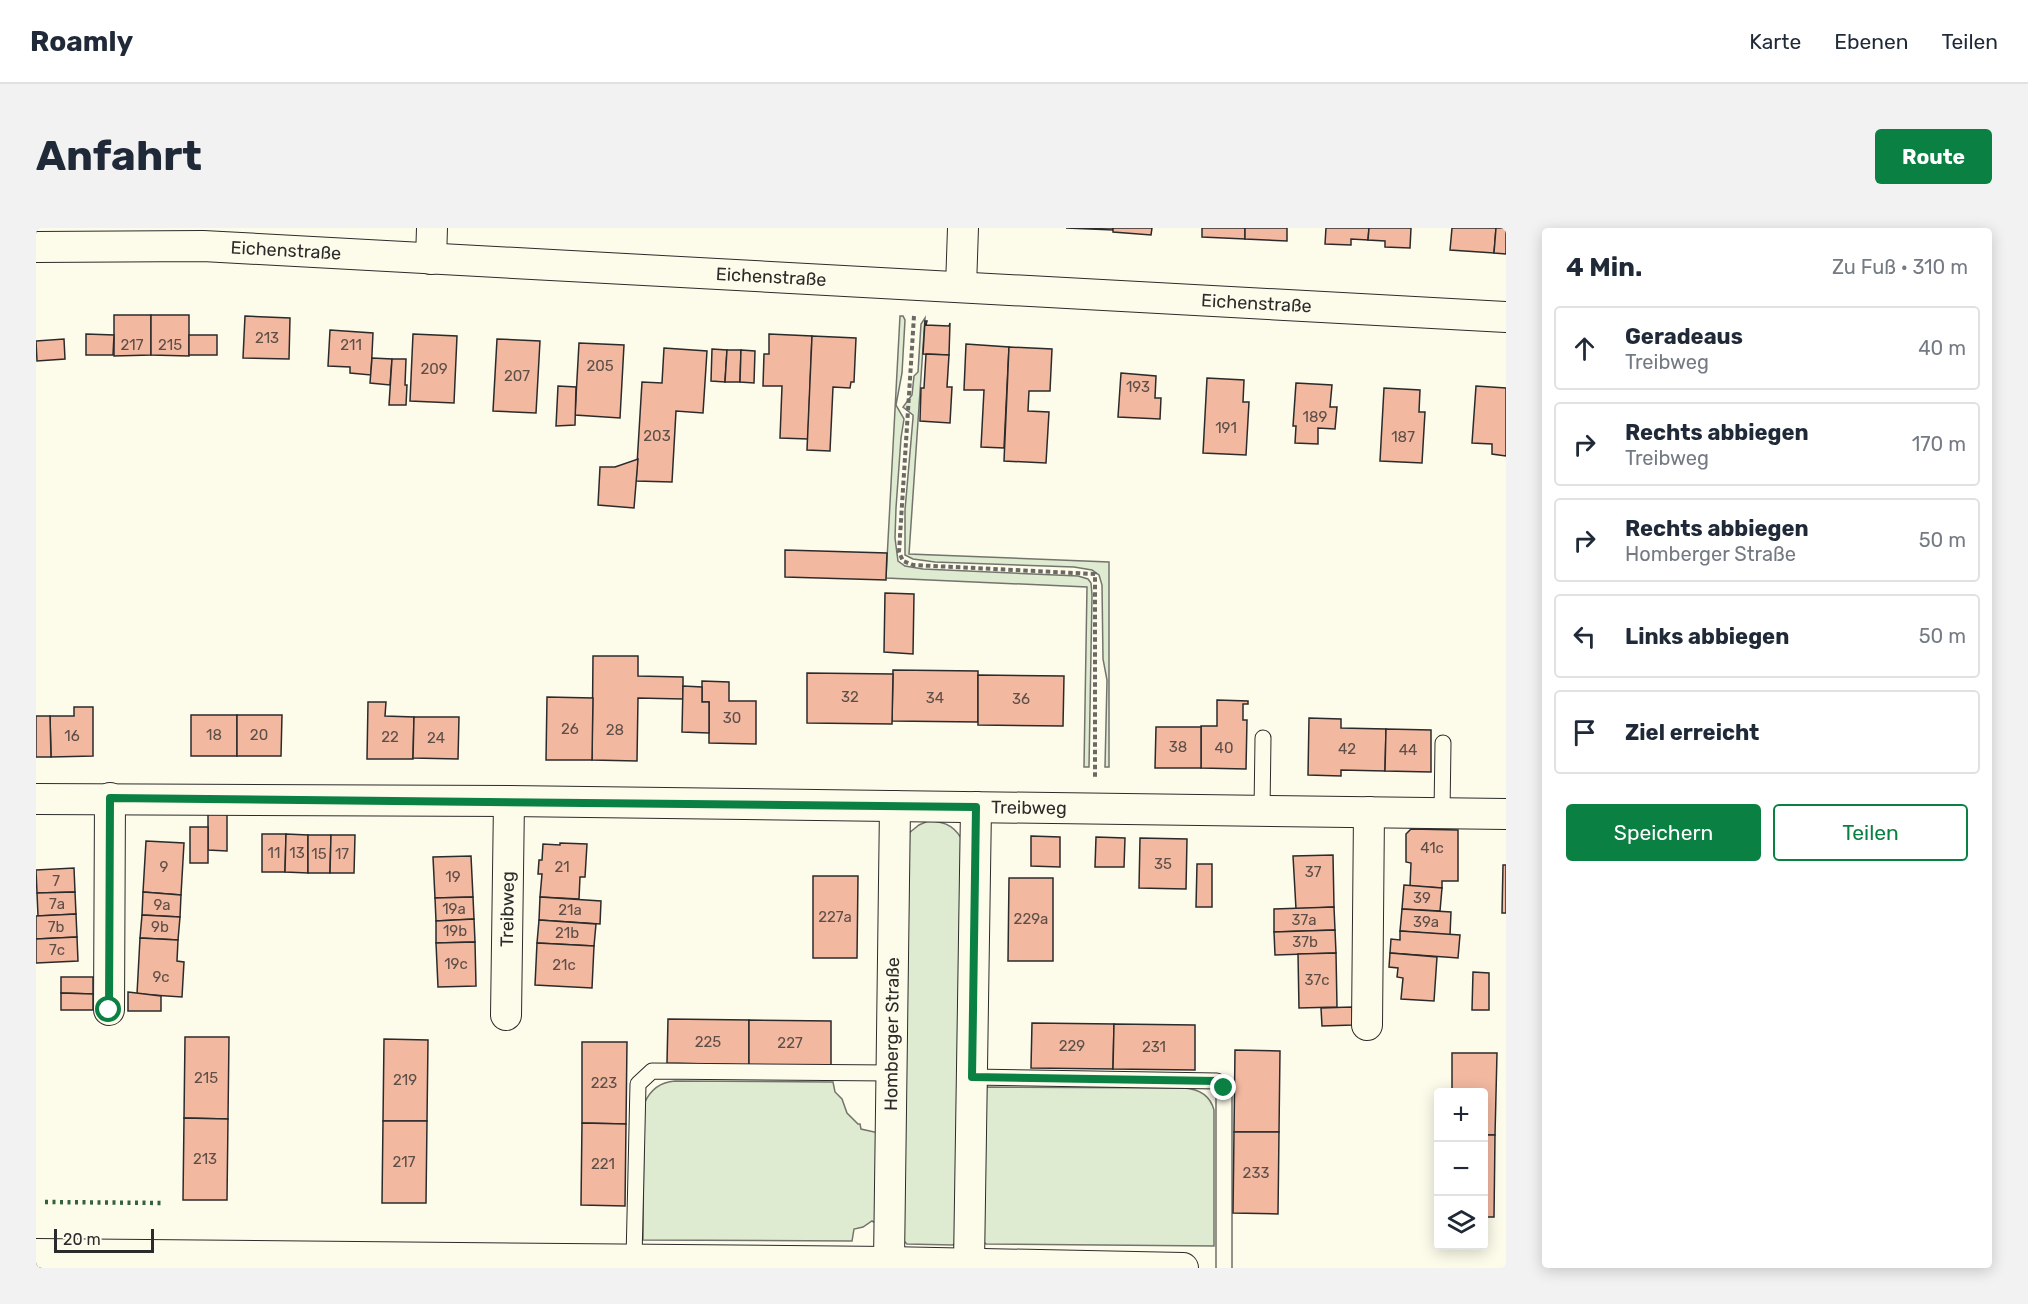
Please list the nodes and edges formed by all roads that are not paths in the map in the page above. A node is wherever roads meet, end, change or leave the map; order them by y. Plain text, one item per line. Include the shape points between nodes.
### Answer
1 (432, 228) edge
2 (963, 228) edge
3 (36, 247) edge
4 (431, 259) junction
5 (961, 287) junction
6 (1506, 317) edge
7 (1263, 738) dead end
8 (1443, 743) dead end
9 (110, 798) junction
10 (36, 799) edge
11 (509, 801) junction
12 (895, 806) junction
13 (976, 807) junction
14 (1262, 811) junction
15 (1369, 812) junction
16 (1442, 813) junction
17 (1506, 814) edge
18 (109, 1010) dead end
19 (506, 1015) dead end
20 (1367, 1025) dead end
21 (891, 1073) junction
22 (972, 1077) junction
23 (36, 1254) edge
24 (634, 1259) junction
25 (889, 1262) junction
26 (969, 1264) junction
27 (1183, 1268) edge
28 (1224, 1268) edge

1 - 4 street
2 - 5 street
3 - 4 street, Eichenstraße via 203,246
4 - 5 street, Eichenstraße
5 - 6 street, Eichenstraße
7 - 14 lane
8 - 16 lane
9 - 10 street, Treibweg
9 - 11 street, Treibweg
9 - 18 street
11 - 12 street, Treibweg
11 - 19 street, Treibweg
12 - 13 street, Treibweg
12 - 21 street, Homberger Straße
13 - 14 street, Treibweg
13 - 22 street
14 - 15 street, Treibweg
15 - 16 street, Treibweg
15 - 20 street
16 - 17 street, Treibweg
21 - 24 lane via 652,1071 638,1084
21 - 25 street, Homberger Straße
22 - 26 street
22 - 28 lane via 1217,1081 1224,1088
23 - 24 street
24 - 25 street
25 - 26 street
26 - 27 street

